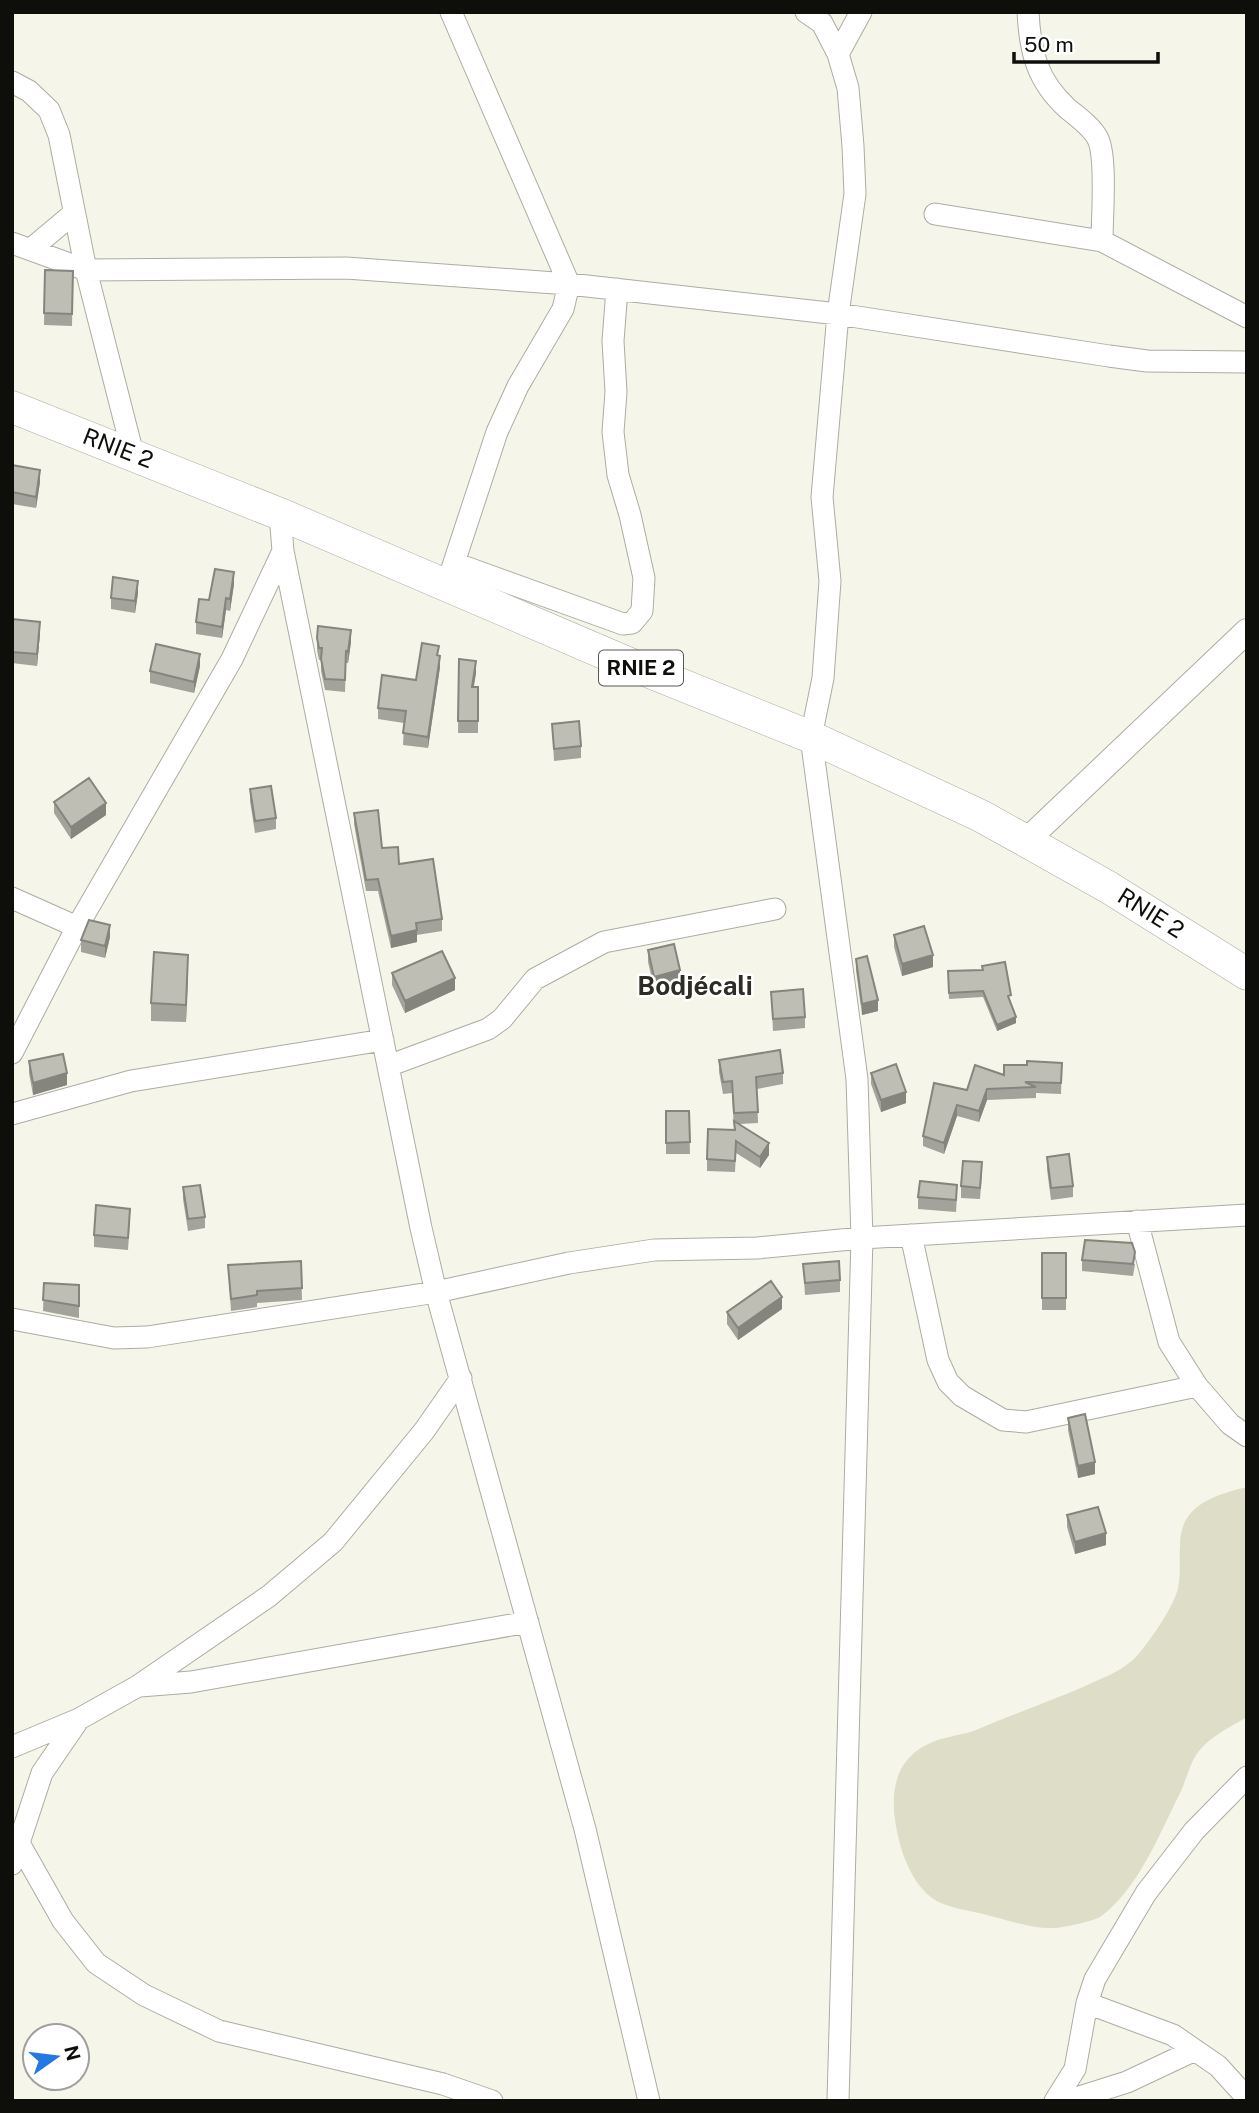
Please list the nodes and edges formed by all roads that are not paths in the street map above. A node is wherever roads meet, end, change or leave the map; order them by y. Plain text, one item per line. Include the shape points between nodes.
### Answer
1 (451, 12) edge
2 (806, 12) edge
3 (861, 12) edge
4 (1028, 12) edge
5 (838, 54) junction
6 (12, 82) edge
7 (74, 213) junction
8 (935, 214) dead end
9 (1102, 241) junction
10 (22, 246) edge
11 (86, 270) junction
12 (569, 284) junction
13 (617, 289) junction
14 (838, 314) junction
15 (1247, 317) edge
16 (1247, 362) edge
17 (12, 407) edge
18 (133, 454) junction
19 (280, 514) junction
20 (283, 551) junction
21 (450, 574) junction
22 (1247, 631) edge
23 (811, 737) junction
24 (1026, 841) junction
25 (12, 898) edge
26 (775, 909) dead end
27 (77, 927) junction
28 (1247, 974) edge
29 (383, 1040) junction
30 (12, 1053) edge
31 (388, 1066) junction
32 (12, 1114) edge
33 (1247, 1215) edge
34 (1137, 1221) junction
35 (911, 1235) junction
36 (862, 1238) junction
37 (436, 1292) junction
38 (12, 1319) edge
39 (461, 1377) junction
40 (1197, 1386) junction
41 (1247, 1436) edge
42 (528, 1622) junction
43 (138, 1686) junction
44 (79, 1719) junction
45 (12, 1747) edge
46 (1247, 1777) edge
47 (16, 1855) edge
48 (1087, 2003) junction
49 (1195, 2050) junction
50 (1247, 2098) edge
51 (492, 2101) edge
52 (649, 2101) edge
53 (838, 2101) edge
54 (1055, 2101) edge
55 (1067, 2101) edge

1 - 12 street
2 - 5 street via 822,23
3 - 5 street
4 - 9 street via 1035,65 1052,93 1098,140
5 - 14 street via 848,88 855,194
6 - 7 street via 49,110 59,135
7 - 10 street
7 - 11 street
8 - 9 street
9 - 15 street
10 - 11 street
11 - 12 street via 346,268
11 - 18 street
12 - 13 street
12 - 21 street via 563,309 497,432
13 - 14 street
13 - 21 street via 612,432 644,578 638,619 623,624
14 - 16 street via 1147,361
14 - 23 street via 822,496 829,595 823,678
17 - 18 main road, RNIE 2 / RNIE 2
18 - 19 main road, RNIE 2 / RNIE 2
19 - 20 street
19 - 21 main road, RNIE 2 / RNIE 2
20 - 27 street via 232,659
20 - 29 street
21 - 23 main road, RNIE 2 / RNIE 2 via 625,662
22 - 24 street
23 - 24 main road, RNIE 2 / RNIE 2
23 - 36 street via 857,1079
24 - 28 main road, RNIE 2 / RNIE 2
25 - 27 street
26 - 31 street via 604,942 535,979 508,1014 488,1029
27 - 30 street
29 - 31 street
29 - 32 street via 131,1081
31 - 37 street
33 - 34 street
34 - 35 street
34 - 40 street via 1170,1342
35 - 36 street
35 - 40 street via 938,1360 948,1382 962,1396 1003,1420 1026,1422
36 - 37 street via 757,1248 654,1250
36 - 53 street
37 - 38 street via 147,1337 114,1338
37 - 39 street
39 - 42 street
39 - 43 street via 424,1431 333,1542 269,1596
40 - 41 street via 1230,1424
42 - 43 street via 191,1682
42 - 52 street via 585,1829
43 - 44 street
44 - 45 street
44 - 47 street via 42,1773
46 - 48 street via 1194,1831 1146,1893 1095,1979
47 - 51 street via 96,1963 144,1995 219,2031 443,2084
48 - 49 street via 1173,2035
48 - 54 street via 1075,2068
49 - 50 street via 1218,2066
49 - 55 street via 1127,2082

